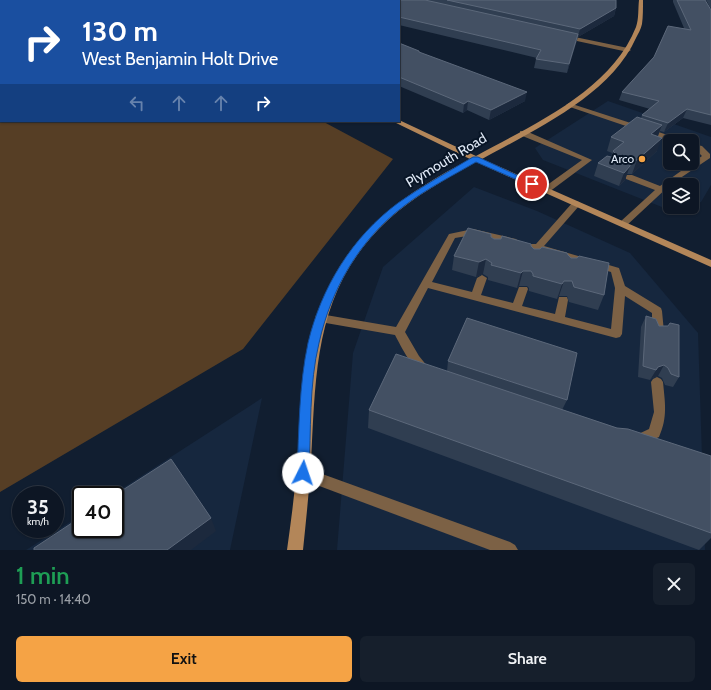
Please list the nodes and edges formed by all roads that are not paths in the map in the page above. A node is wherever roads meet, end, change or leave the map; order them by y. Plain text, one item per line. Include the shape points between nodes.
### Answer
1 (641, 0) edge
2 (558, 35) edge
3 (628, 50) junction
4 (569, 105) junction
5 (397, 122) edge
6 (523, 133) junction
7 (663, 136) edge
8 (699, 148) edge
9 (476, 159) junction
10 (699, 162) edge
11 (687, 170) edge
12 (629, 177) edge
13 (661, 189) junction
14 (546, 190) junction
15 (576, 204) junction
16 (624, 224) junction
17 (498, 237) junction
18 (538, 247) junction
19 (494, 250) edge
20 (571, 257) junction
21 (532, 260) edge
22 (711, 264) edge
23 (569, 269) edge
24 (482, 278) edge
25 (426, 284) junction
26 (620, 288) junction
27 (523, 290) edge
28 (475, 297) junction
29 (563, 300) edge
30 (516, 308) junction
31 (320, 318) junction
32 (560, 320) junction
33 (399, 332) junction
34 (658, 332) edge
35 (437, 379) edge
36 (657, 382) edge
37 (622, 440) edge
38 (303, 473) junction
39 (295, 550) edge
40 (510, 550) edge

1 - 3 street, Plymouth Road via 642,12 637,34
2 - 3 street
3 - 4 street, Plymouth Road via 609,74
4 - 6 street, Plymouth Road
4 - 7 street
5 - 9 street
6 - 9 street, Plymouth Road
6 - 14 street via 591,161
8 - 10 street via 707,156
9 - 14 street
9 - 31 street, Plymouth Road via 423,190 380,222 344,267
11 - 13 street
12 - 13 street
13 - 16 street
14 - 15 street
15 - 16 street
15 - 18 street
16 - 22 street
17 - 18 street
17 - 19 street
17 - 25 street via 473,232 452,236
18 - 20 street
18 - 21 street
20 - 23 street
20 - 26 street via 615,270
24 - 28 street
25 - 28 street
25 - 33 street
26 - 32 street via 616,334
26 - 34 street via 657,311
27 - 30 street
28 - 30 street
29 - 32 street
30 - 32 street
31 - 33 street
31 - 38 street, Plymouth Road via 308,377
33 - 35 street via 415,359 430,377
36 - 37 street via 660,412 654,433 636,442
38 - 39 street, Plymouth Road
38 - 40 street

